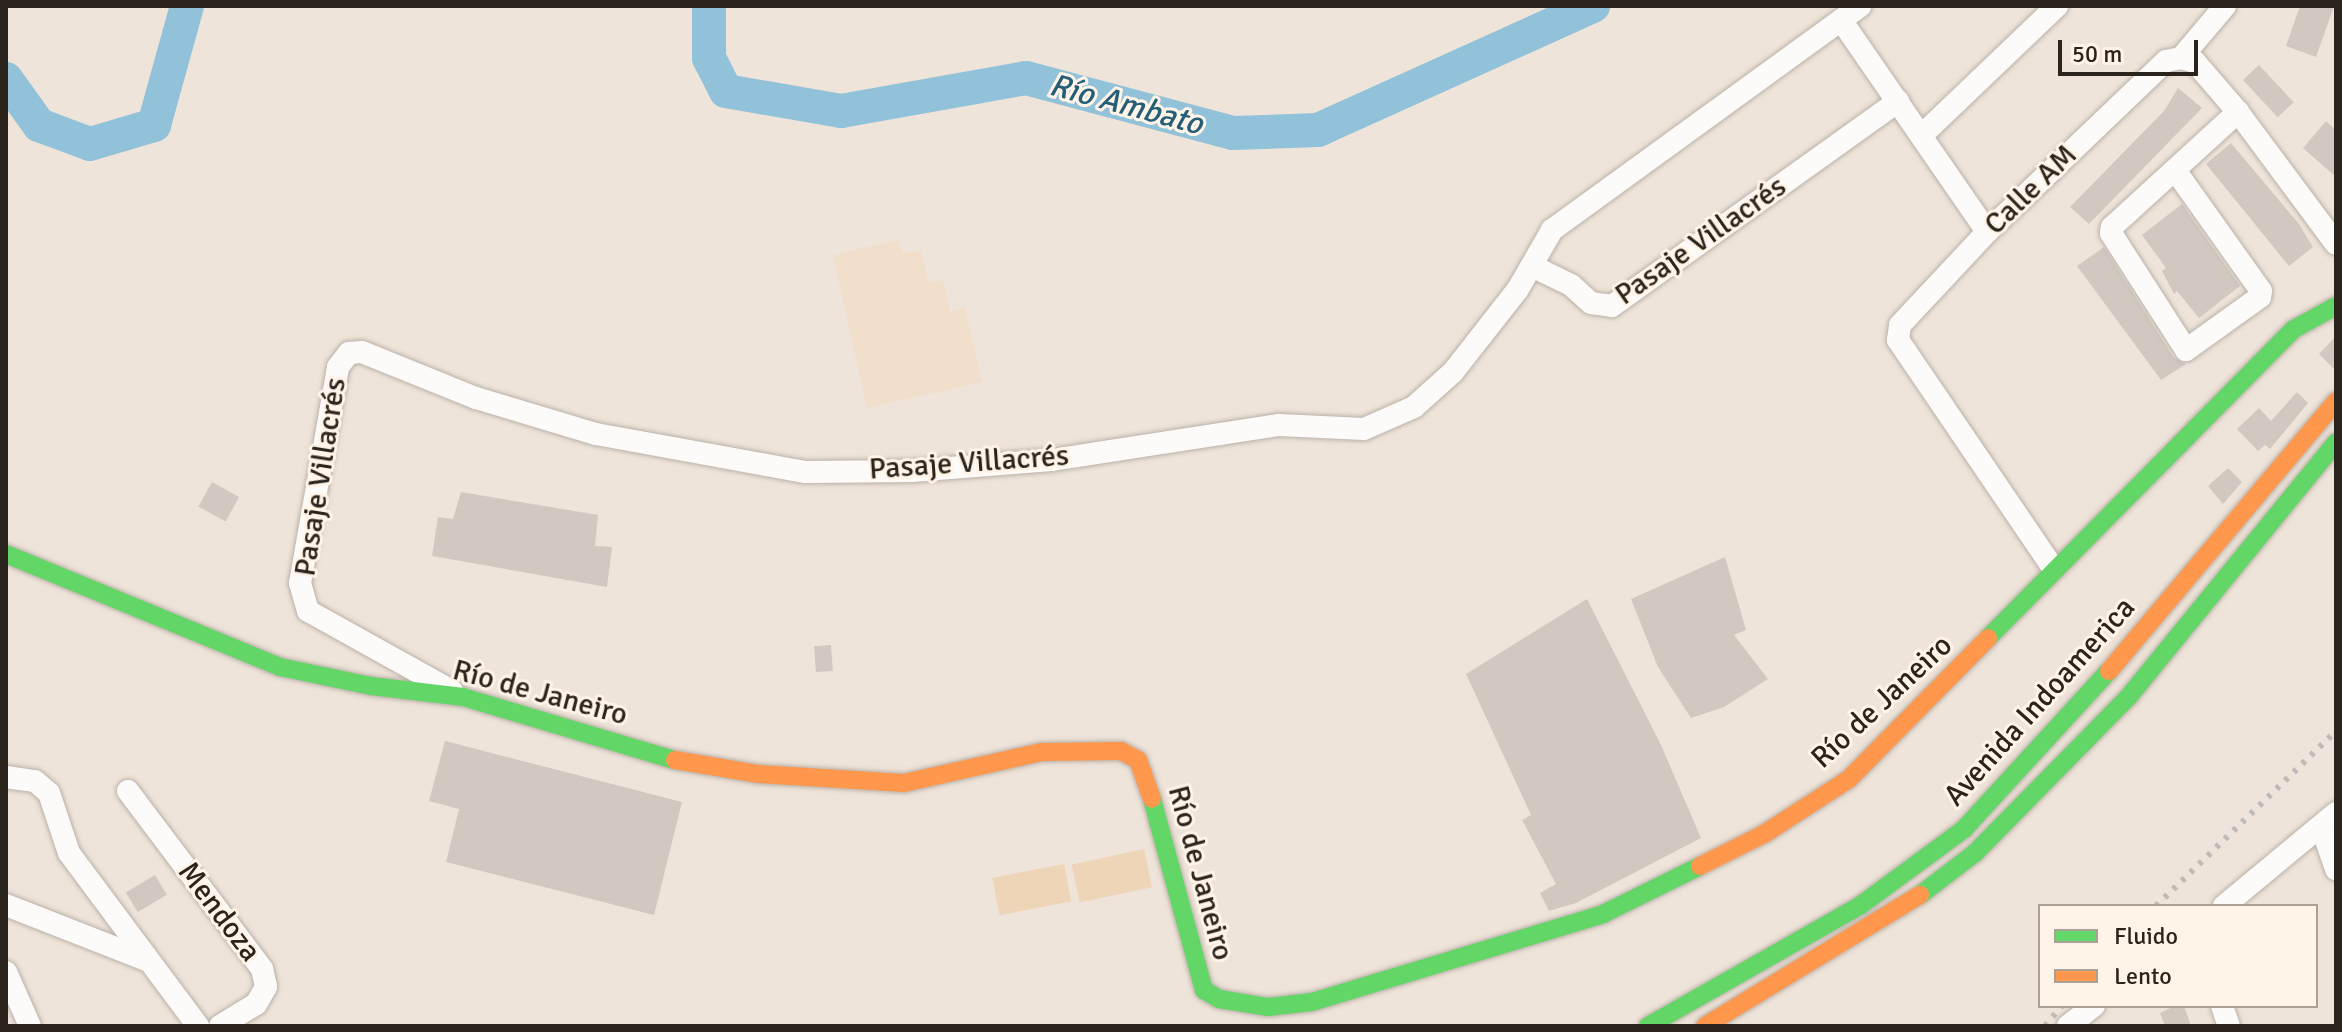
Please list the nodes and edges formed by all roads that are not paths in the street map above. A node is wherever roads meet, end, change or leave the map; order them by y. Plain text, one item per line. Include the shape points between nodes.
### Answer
1 (1860, 6) edge
2 (2057, 6) edge
3 (2225, 6) edge
4 (1841, 20) junction
5 (2181, 58) junction
6 (1898, 101) junction
7 (2238, 112) junction
8 (1922, 135) junction
9 (2175, 170) junction
10 (1987, 232) junction
11 (2336, 244) edge
12 (1532, 266) junction
13 (2336, 306) edge
14 (2336, 401) edge
15 (2336, 442) edge
16 (6, 554) edge
17 (2053, 568) junction
18 (463, 697) junction
19 (6, 777) edge
20 (128, 791) dead end
21 (2329, 819) edge
22 (2336, 869) edge
23 (2226, 904) edge
24 (6, 905) edge
25 (149, 961) junction
26 (6, 972) edge
27 (2091, 1008) edge
28 (30, 1026) edge
29 (198, 1026) edge
30 (220, 1026) edge
31 (1648, 1026) edge
32 (1705, 1026) edge
33 (2068, 1026) edge

1 - 4 street
2 - 8 street
3 - 5 street, Calle AM
4 - 6 street
4 - 12 street via 1552,230
5 - 7 street via 2195,62
5 - 10 street, Calle AM via 2166,61
6 - 8 street
6 - 12 street, Pasaje Villacrés via 1612,306 1591,303 1571,285
7 - 9 street
7 - 11 street
8 - 10 street
9 - 9 street via 2261,291 2260,297 2186,350 2111,233
10 - 17 street, Calle AM via 1900,325 1898,340
12 - 18 street, Pasaje Villacrés via 1453,372 1414,407 1364,429 1279,425 1052,460 912,471 806,472 700,456 596,434 476,398 362,352 349,353 338,367 300,583 308,611
13 - 17 street, Río de Janeiro via 2294,329
14 - 31 street, Avenida Indoamerica via 2053,737 1964,829 1861,905
15 - 32 street, Avenida Indoamerica via 2130,695 1975,853 1889,918
16 - 18 street, Río de Janeiro via 280,667
17 - 18 street, Río de Janeiro via 1849,779 1764,834 1603,914 1312,1002 1268,1007 1219,999 1197,977 1148,783 1138,760 1121,751 1042,752 904,783 774,775 669,759
19 - 25 street via 35,781 49,793 69,853
20 - 30 street, Mendoza via 262,969 266,987 256,1004
21 - 22 street
21 - 23 street
24 - 25 street
25 - 29 street
26 - 28 street
27 - 33 street

